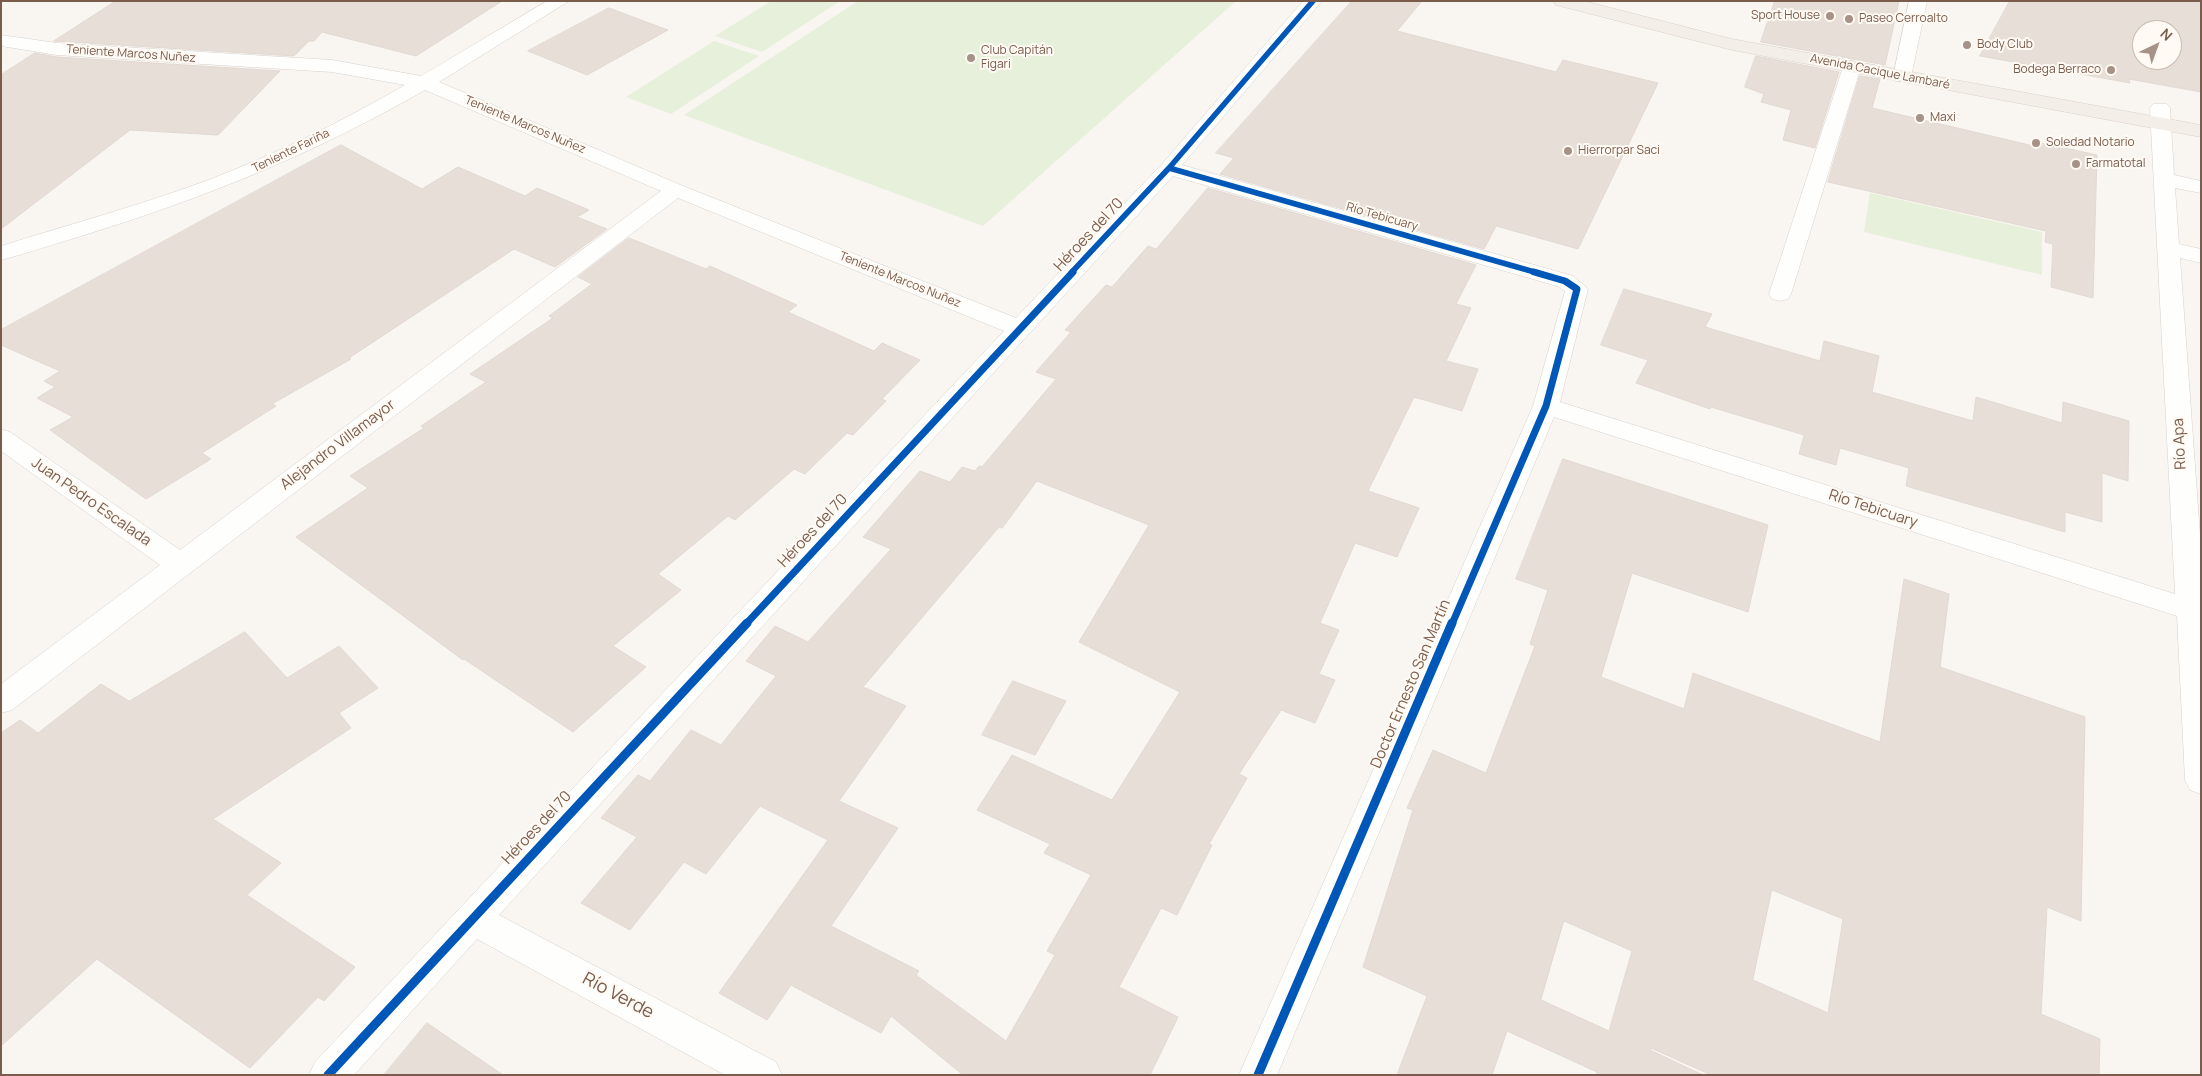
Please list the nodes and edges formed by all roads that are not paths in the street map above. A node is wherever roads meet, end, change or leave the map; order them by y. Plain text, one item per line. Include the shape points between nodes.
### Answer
1 (560, 1) edge
2 (1313, 1) edge
3 (1562, 1) edge
4 (1621, 1) edge
5 (1918, 1) edge
6 (1, 40) edge
7 (1852, 67) junction
8 (1904, 70) junction
9 (426, 82) junction
10 (2161, 116) junction
11 (2201, 116) edge
12 (2201, 131) edge
13 (1169, 168) junction
14 (2165, 179) junction
15 (2201, 187) edge
16 (676, 190) junction
17 (2168, 248) junction
18 (1, 253) edge
19 (2201, 256) edge
20 (1780, 294) dead end
21 (1575, 299) joint
22 (1021, 328) junction
23 (1546, 406) junction
24 (1, 438) edge
25 (180, 565) junction
26 (2195, 611) edge
27 (1, 701) edge
28 (2201, 780) edge
29 (472, 918) junction
30 (328, 1075) edge
31 (763, 1075) edge
32 (1258, 1075) edge

1 - 9 street, Teniente Fariña
2 - 13 street, Héroes del 70
3 - 7 main road, Avenida Cacique Lambaré via 1732,44
4 - 8 main road, Avenida Cacique Lambaré
5 - 8 street
6 - 9 street, Teniente Marcos Nuñez via 57,49 332,66
7 - 8 main road, Avenida Cacique Lambaré
7 - 20 street
8 - 10 main road, Avenida Cacique Lambaré
9 - 16 street, Teniente Marcos Nuñez
9 - 18 street, Teniente Fariña via 279,158 222,182
10 - 11 main road, Avenida Cacique Lambaré
10 - 12 main road, Avenida Cacique Lambaré
10 - 14 street, Río Apa
13 - 21 street, Río Tebicuary via 1565,281 1577,289
13 - 22 street, Héroes del 70
14 - 15 street
14 - 17 street, Río Apa
16 - 22 street, Teniente Marcos Nuñez
16 - 25 street, Alejandro Villamayor
17 - 19 street
17 - 26 street, Río Apa
21 - 23 street, Doctor Ernesto San Martín
22 - 29 street, Héroes del 70
23 - 26 street, Río Tebicuary
23 - 32 street, Doctor Ernesto San Martín
24 - 25 street, Juan Pedro Escalada
25 - 27 street, Alejandro Villamayor
26 - 28 street, Río Apa
29 - 30 street, Héroes del 70
29 - 31 street, Río Verde

